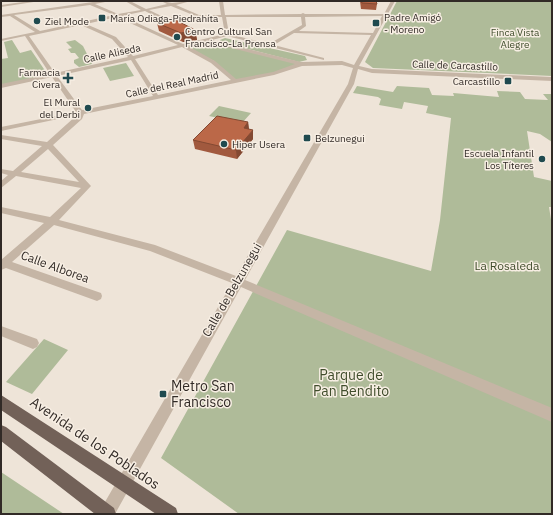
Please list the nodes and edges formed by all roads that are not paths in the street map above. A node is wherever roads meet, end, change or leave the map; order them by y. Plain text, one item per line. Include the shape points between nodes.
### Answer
1 (38, 1) edge
2 (108, 1) edge
3 (127, 1) edge
4 (163, 1) edge
5 (189, 1) edge
6 (221, 1) edge
7 (393, 1) edge
8 (90, 3) junction
9 (171, 4) junction
10 (1, 6) edge
11 (145, 10) junction
12 (11, 14) junction
13 (303, 14) junction
14 (386, 15) junction
15 (1, 16) edge
16 (116, 16) junction
17 (225, 17) junction
18 (81, 23) junction
19 (304, 26) junction
20 (186, 30) edge
21 (39, 32) junction
22 (293, 32) junction
23 (314, 33) junction
24 (375, 34) junction
25 (26, 35) junction
26 (226, 36) junction
27 (200, 37) dead end
28 (1, 40) edge
29 (207, 40) junction
30 (182, 46) junction
31 (269, 46) junction
32 (132, 58) junction
33 (335, 62) junction
34 (301, 64) junction
35 (347, 64) joint
36 (358, 67) junction
37 (53, 75) junction
38 (552, 79) edge
39 (235, 81) junction
40 (1, 86) edge
41 (157, 98) junction
42 (81, 114) junction
43 (1, 129) edge
44 (1, 137) edge
45 (49, 145) junction
46 (1, 171) edge
47 (16, 173) junction
48 (1, 185) edge
49 (87, 186) junction
50 (1, 210) edge
51 (52, 220) junction
52 (3, 264) edge
53 (237, 281) junction
54 (97, 296) dead end
55 (1, 331) edge
56 (33, 343) dead end
57 (1, 402) edge
58 (552, 415) edge
59 (1, 432) edge
60 (123, 482) junction
61 (107, 514) edge
62 (170, 514) edge

1 - 10 street
2 - 8 street
3 - 11 street
4 - 9 street
5 - 9 street
6 - 17 street
7 - 14 street, Calle de Belzunegui
8 - 12 street
8 - 16 street
9 - 11 street
9 - 17 street via 198,16
11 - 16 street
11 - 20 street
12 - 15 street
12 - 21 street
13 - 14 street
13 - 17 street
13 - 19 street
14 - 24 street, Calle de Belzunegui
16 - 18 street
16 - 30 street
17 - 26 street
18 - 21 street
18 - 32 street via 114,38
19 - 22 street
19 - 23 street
21 - 25 street
22 - 23 street
22 - 31 street
23 - 24 street
24 - 36 street, Calle de Belzunegui via 358,62
25 - 28 street
25 - 37 street
26 - 29 street, Calle Aliseda
26 - 31 street
27 - 29 street
29 - 30 street, Calle Aliseda
29 - 34 street
30 - 32 street, Calle Aliseda
30 - 39 street via 213,62
31 - 33 street
32 - 37 street, Calle Aliseda
32 - 41 street
33 - 34 street, Calle del Real Madrid
33 - 35 street, Calle del Real Madrid
34 - 39 street, Calle del Real Madrid
35 - 36 street, Calle de Carcastillo
36 - 38 street, Calle de Carcastillo via 372,71
36 - 53 street, Calle de Belzunegui via 351,84
37 - 40 street, Calle Aliseda
37 - 42 street
39 - 41 street, Calle del Real Madrid
41 - 42 street, Calle del Real Madrid
42 - 43 street, Calle del Real Madrid
42 - 45 street via 80,118
44 - 45 street
45 - 47 street
45 - 49 street
46 - 47 street
47 - 48 street
47 - 49 street
49 - 51 street
50 - 51 street
51 - 52 street
51 - 53 street via 152,248
52 - 54 street, Calle Alborea
53 - 58 street
53 - 60 street, Calle de Belzunegui
55 - 56 street
57 - 60 main road, Avenida de los Poblados
59 - 61 main road
60 - 61 street, Calle de Belzunegui
60 - 62 main road, Avenida de los Poblados

